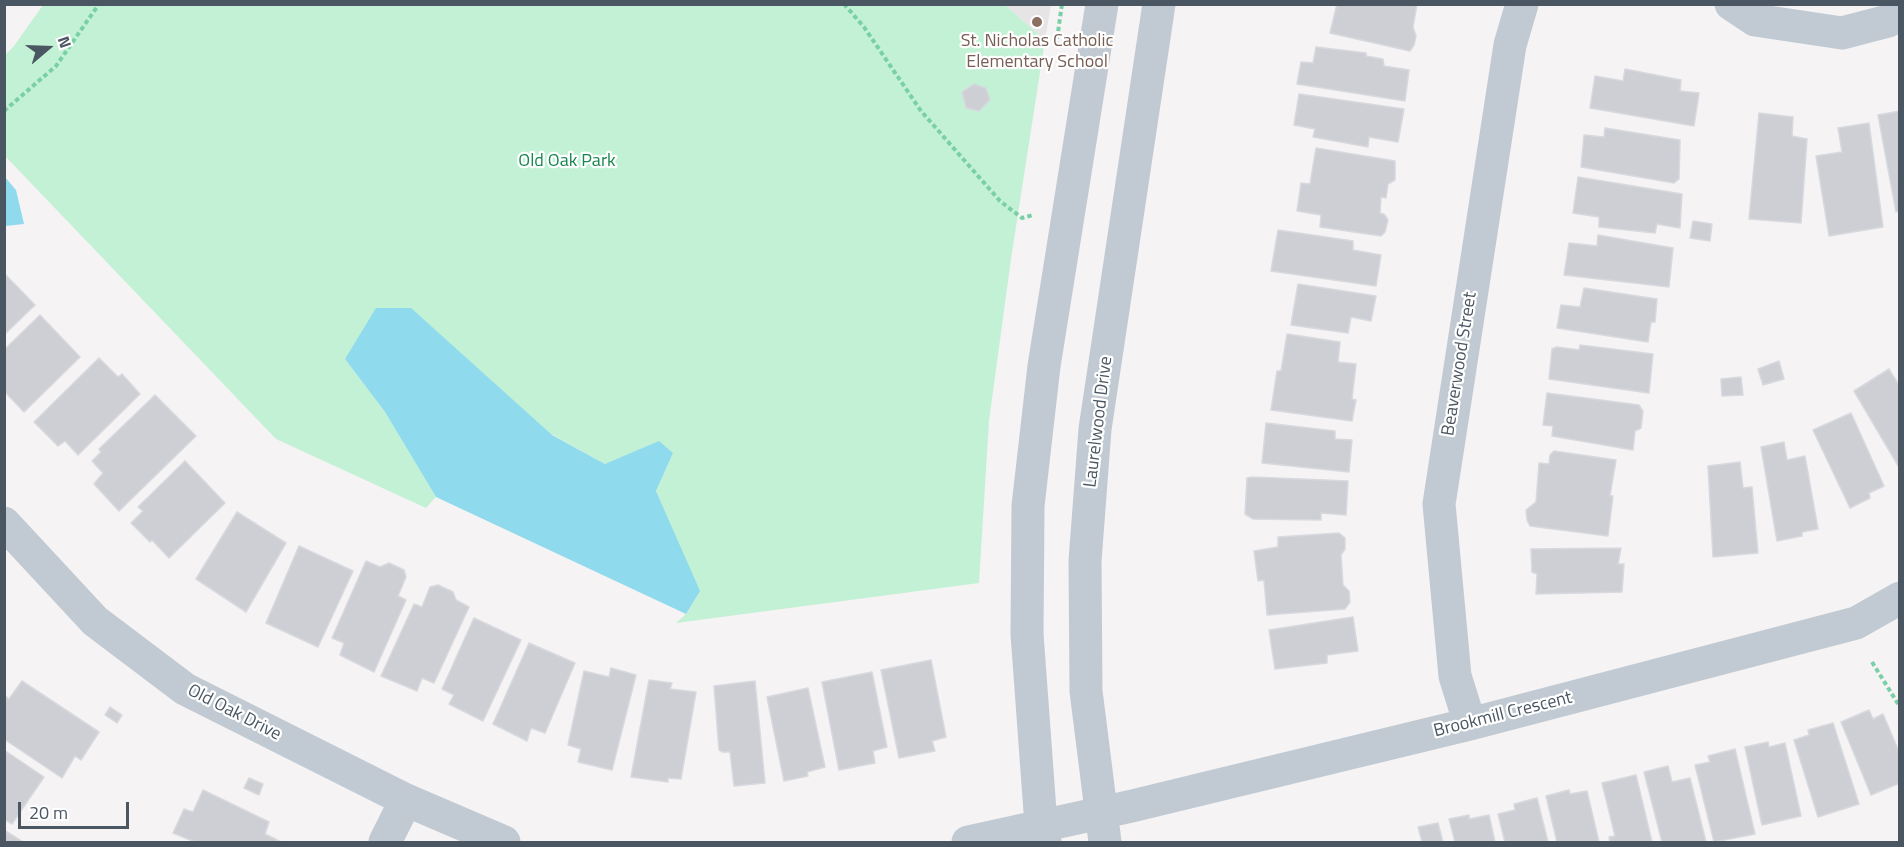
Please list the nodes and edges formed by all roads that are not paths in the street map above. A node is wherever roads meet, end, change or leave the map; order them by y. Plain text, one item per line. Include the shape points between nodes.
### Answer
1 (1102, 4) edge
2 (1159, 4) edge
3 (1522, 4) edge
4 (1731, 4) edge
5 (1899, 15) edge
6 (8, 535) edge
7 (1899, 598) edge
8 (1470, 724) junction
9 (406, 800) junction
10 (1102, 828) edge
11 (1043, 834) edge
12 (385, 843) edge
13 (504, 843) edge
14 (968, 843) edge

1 - 11 street via 1044,366 1028,506 1027,634
2 - 10 street, Laurelwood Drive via 1095,429 1085,561 1086,691
3 - 8 street, Beaverwood Street via 1510,45 1438,504 1455,676
4 - 5 street via 1755,20 1842,33
6 - 9 street, Old Oak Drive via 95,621 185,689
7 - 8 street, Brookmill Crescent via 1856,623
8 - 10 street, Brookmill Crescent
9 - 12 street
9 - 13 street, Old Oak Drive
10 - 11 street
11 - 14 street

